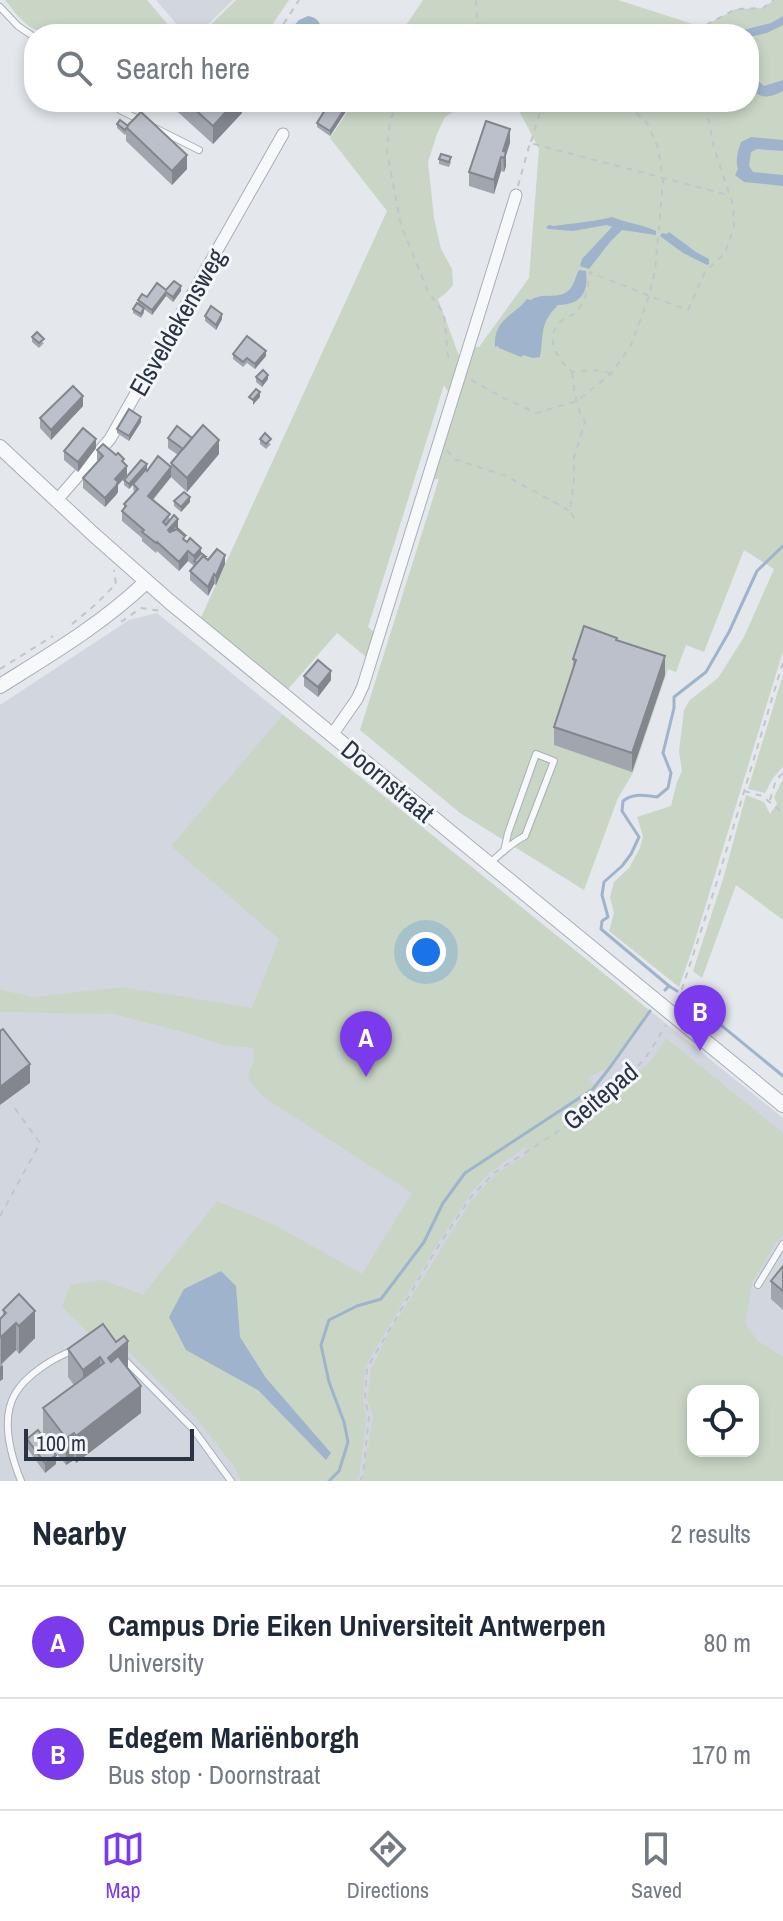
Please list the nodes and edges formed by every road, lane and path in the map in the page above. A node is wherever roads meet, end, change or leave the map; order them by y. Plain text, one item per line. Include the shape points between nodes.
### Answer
1 (299, 0) edge
2 (476, 0) edge
3 (774, 0) edge
4 (0, 7) edge
5 (283, 24) edge
6 (477, 24) edge
7 (708, 24) edge
8 (24, 30) edge
9 (124, 112) edge
10 (394, 112) edge
11 (540, 112) edge
12 (635, 112) edge
13 (707, 112) edge
14 (283, 134) dead end
15 (530, 143) junction
16 (199, 150) dead end
17 (662, 176) junction
18 (516, 195) joint
19 (729, 195) junction
20 (649, 296) junction
21 (572, 372) junction
22 (460, 374) junction
23 (611, 374) junction
24 (577, 401) junction
25 (0, 447) edge
26 (447, 449) dead end
27 (57, 500) junction
28 (570, 511) junction
29 (574, 518) dead end
30 (123, 561) junction
31 (146, 582) junction
32 (67, 627) dead end
33 (54, 636) dead end
34 (783, 662) edge
35 (0, 669) edge
36 (0, 686) edge
37 (332, 735) junction
38 (783, 773) edge
39 (744, 791) junction
40 (770, 801) junction
41 (783, 813) edge
42 (504, 851) junction
43 (489, 864) junction
44 (672, 1015) junction
45 (11, 1103) dead end
46 (783, 1105) edge
47 (0, 1216) edge
48 (783, 1244) edge
49 (758, 1285) dead end
50 (82, 1347) edge
51 (118, 1355) edge
52 (21, 1481) edge
53 (231, 1481) edge
54 (360, 1481) edge

1 - 5 path
2 - 6 path
3 - 7 path via 763,8 736,9
4 - 8 lane
9 - 16 lane
10 - 22 path via 387,152 401,225 427,289 444,314 448,356
11 - 15 path
12 - 17 path via 647,123 658,147
13 - 19 path
14 - 27 street, Elsveldekensweg via 110,439
15 - 17 path
15 - 18 path
17 - 19 path
17 - 20 path
18 - 22 street
19 - 20 path via 734,227 725,253 705,272 688,310
20 - 21 path via 590,272 587,294 554,331 555,353
20 - 23 path via 631,345
21 - 23 path
21 - 24 path
22 - 24 path via 536,413
22 - 37 street via 363,686
23 - 24 path
24 - 28 path via 585,422 574,458
25 - 27 street, Doornstraat
26 - 28 path via 454,459 506,476
27 - 30 street, Doornstraat
28 - 29 path
30 - 31 street, Doornstraat
30 - 32 path via 113,571 116,584
31 - 36 street via 97,624
31 - 37 street, Doornstraat
33 - 35 path
34 - 39 path, Geitepad
37 - 43 street, Doornstraat
38 - 40 path
39 - 40 path
39 - 44 path, Geitepad
40 - 41 path
42 - 42 lane via 525,836 554,761 536,754
42 - 43 lane
43 - 44 street, Doornstraat
44 - 46 street, Doornstraat
44 - 54 path, Geitepad via 630,1076 571,1123 494,1173 470,1198 367,1368 369,1416
45 - 47 path via 40,1143
48 - 49 lane
50 - 52 lane via 34,1373 14,1395 8,1416 10,1449
51 - 53 lane via 193,1429

